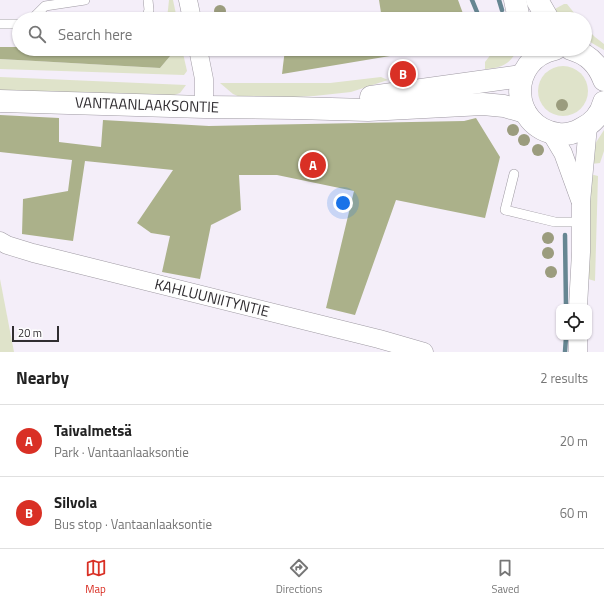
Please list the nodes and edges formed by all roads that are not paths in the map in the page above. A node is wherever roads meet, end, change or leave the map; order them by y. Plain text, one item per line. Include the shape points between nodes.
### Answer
1 (85, 0) edge
2 (148, 0) edge
3 (188, 0) edge
4 (514, 0) edge
5 (537, 0) edge
6 (39, 12) edge
7 (148, 12) edge
8 (191, 12) edge
9 (517, 12) edge
10 (544, 12) edge
11 (0, 24) edge
12 (12, 24) edge
13 (199, 56) edge
14 (538, 56) edge
15 (585, 56) edge
16 (526, 63) edge
17 (601, 69) edge
18 (0, 101) edge
19 (604, 104) edge
20 (204, 107) junction
21 (294, 108) junction
22 (525, 112) junction
23 (588, 126) junction
24 (551, 133) junction
25 (514, 174) dead end
26 (580, 202) junction
27 (581, 222) junction
28 (0, 241) edge
29 (578, 304) edge
30 (578, 340) edge
31 (424, 352) edge
32 (578, 352) edge

1 - 6 lane via 45,6
2 - 7 lane
3 - 8 street
4 - 9 street
5 - 10 street
11 - 12 lane
13 - 20 street via 204,79
14 - 16 street
15 - 17 street
16 - 21 street, VANTAANLAAKSONTIE
16 - 22 street via 520,88
18 - 20 street, VANTAANLAAKSONTIE
19 - 23 street
20 - 21 street, VANTAANLAAKSONTIE
21 - 22 street, VANTAANLAAKSONTIE via 368,110 483,104
22 - 24 street via 532,121
23 - 24 street via 576,132
23 - 26 street
24 - 26 street via 563,153
25 - 27 lane via 505,210 555,222
26 - 27 street
27 - 29 street via 582,252
28 - 31 street, KAHLUUNIITYNTIE via 33,253
30 - 32 street

